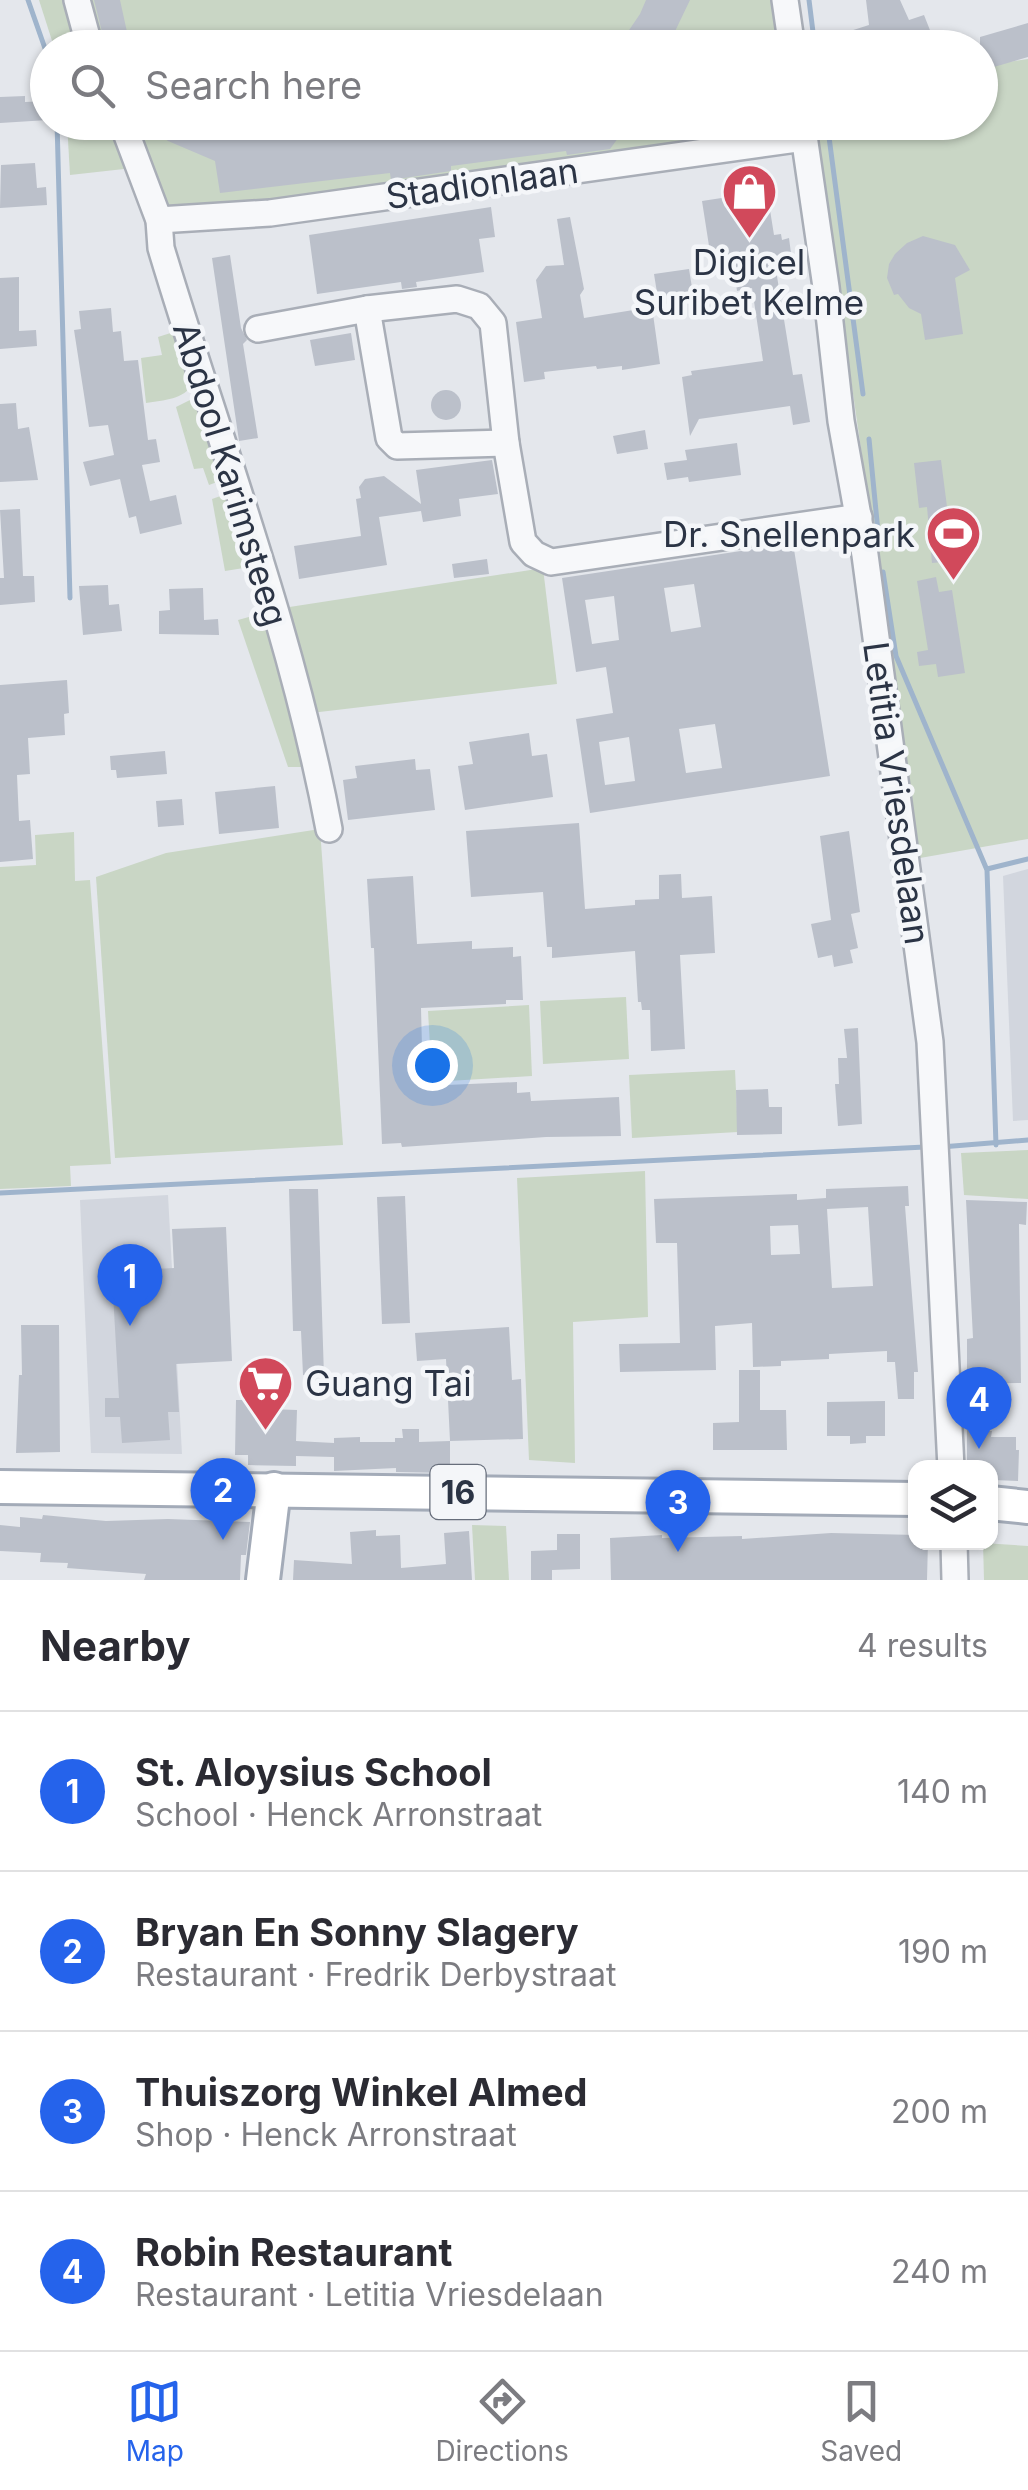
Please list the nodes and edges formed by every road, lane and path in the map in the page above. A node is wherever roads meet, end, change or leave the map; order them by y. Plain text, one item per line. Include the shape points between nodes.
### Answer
1 (76, 0) edge
2 (786, 0) edge
3 (85, 30) edge
4 (790, 30) edge
5 (129, 140) edge
6 (739, 140) edge
7 (804, 140) edge
8 (159, 220) junction
9 (368, 309) junction
10 (258, 329) dead end
11 (506, 443) junction
12 (858, 518) junction
13 (329, 830) dead end
14 (951, 1460) edge
15 (0, 1488) edge
16 (274, 1489) junction
17 (908, 1499) edge
18 (998, 1504) edge
19 (1028, 1506) edge
20 (954, 1550) edge
21 (264, 1580) edge
22 (955, 1580) edge

1 - 3 street
2 - 4 street
5 - 8 street, Abdool Karimsteeg
6 - 8 street, Stadionlaan via 270,213
7 - 12 street, Letitia Vriesdelaan
8 - 13 street, Abdool Karimsteeg via 161,248 315,753
9 - 10 street
9 - 11 street via 389,438 396,446
9 - 11 street via 457,299 480,306 493,323
11 - 12 street via 523,542 551,562
12 - 14 street, Letitia Vriesdelaan via 923,988
15 - 16 main road, 16
16 - 17 main road, 16
16 - 21 main road
18 - 19 main road
20 - 22 street

